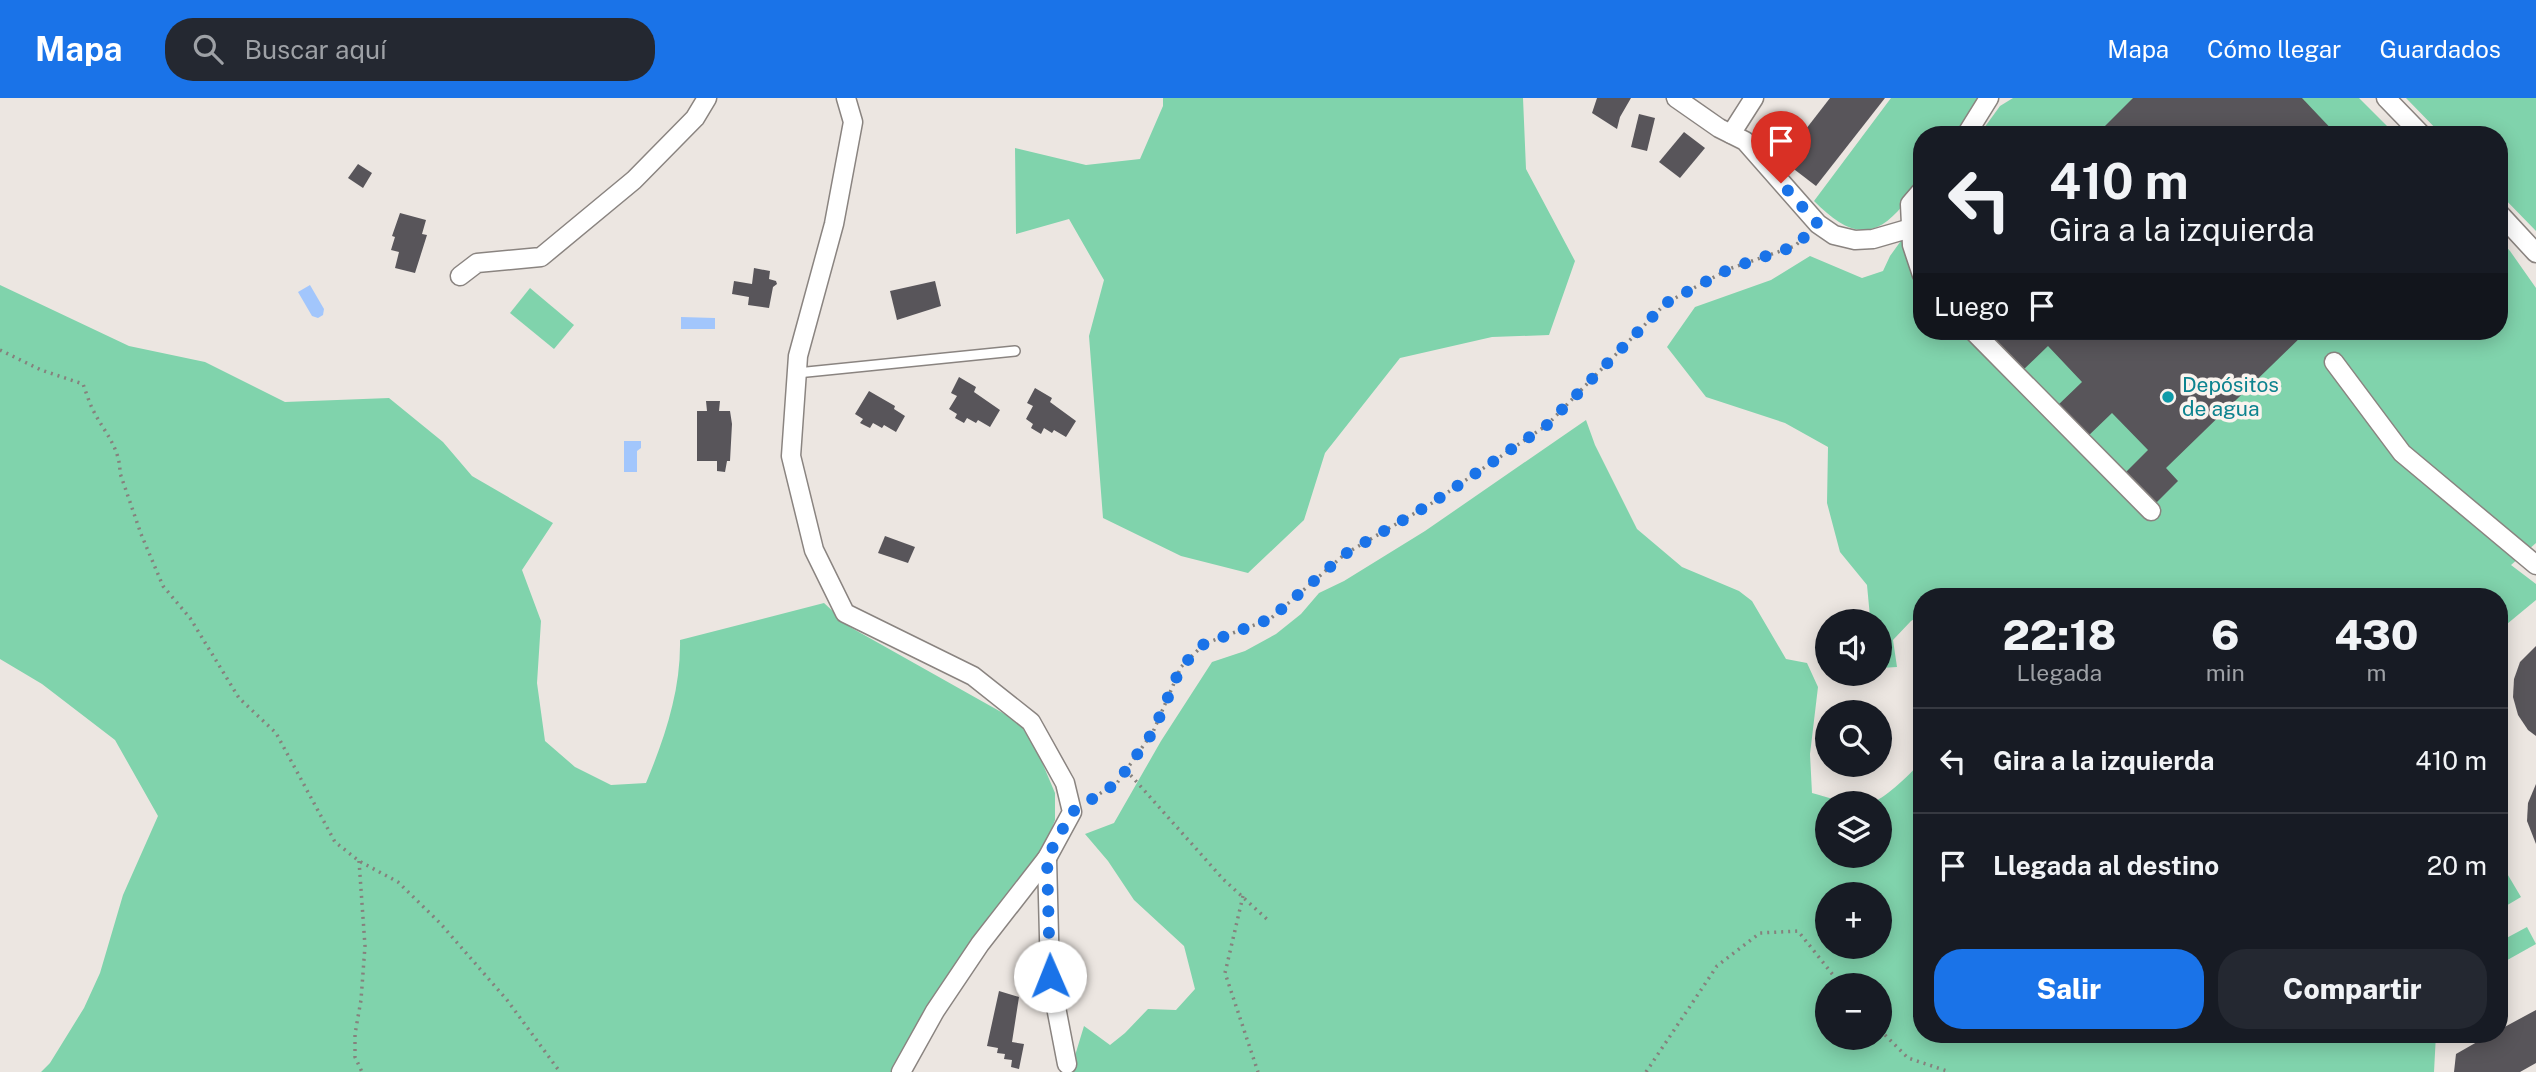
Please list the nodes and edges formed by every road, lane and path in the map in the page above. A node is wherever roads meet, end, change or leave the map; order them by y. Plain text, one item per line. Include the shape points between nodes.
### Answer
1 (707, 98) edge
2 (846, 98) edge
3 (1676, 98) edge
4 (1754, 98) edge
5 (1989, 98) edge
6 (2386, 98) edge
7 (1972, 126) edge
8 (2413, 126) edge
9 (1731, 134) junction
10 (1913, 200) edge
11 (2508, 223) edge
12 (1818, 224) junction
13 (1911, 228) junction
14 (1913, 249) edge
15 (2536, 253) edge
16 (460, 276) dead end
17 (1982, 340) edge
18 (0, 350) edge
19 (1015, 351) dead end
20 (2334, 362) dead end
21 (797, 373) junction
22 (2151, 511) dead end
23 (2536, 564) edge
24 (1126, 770) junction
25 (1072, 812) junction
26 (1047, 858) junction
27 (359, 861) junction
28 (1243, 896) junction
29 (1270, 922) dead end
30 (1831, 973) edge
31 (1892, 1042) edge
32 (1067, 1064) dead end
33 (362, 1072) edge
34 (560, 1072) edge
35 (901, 1072) edge
36 (1258, 1072) edge
37 (1646, 1072) edge
38 (1950, 1072) edge

1 - 16 street via 695,118 634,180 541,257 477,263
2 - 21 street via 853,122 851,134
3 - 9 street
4 - 9 street
5 - 7 street
6 - 8 street
9 - 12 street via 1745,141
10 - 13 street
11 - 15 street
12 - 13 street via 1834,235 1855,240
12 - 24 path via 1795,246 1729,269 1666,303 1547,425 1432,503 1345,554 1270,619 1204,644 1181,667 1153,732
13 - 14 street
17 - 22 street
18 - 27 path via 83,384 111,438 141,534 163,586 190,618 239,698 276,733 335,842
19 - 21 lane
20 - 23 street via 2402,453
21 - 25 street via 791,456 814,550 845,612 973,676 1031,722 1065,783
24 - 25 path via 1117,783
24 - 28 path
25 - 26 street
26 - 32 street via 1050,976
26 - 35 street via 980,944
27 - 33 path via 365,946 355,1057
27 - 34 path via 398,882 440,923 507,1000
28 - 29 path
28 - 36 path via 1226,973
30 - 37 path via 1798,931 1760,933 1717,966
31 - 38 path via 1908,1058

